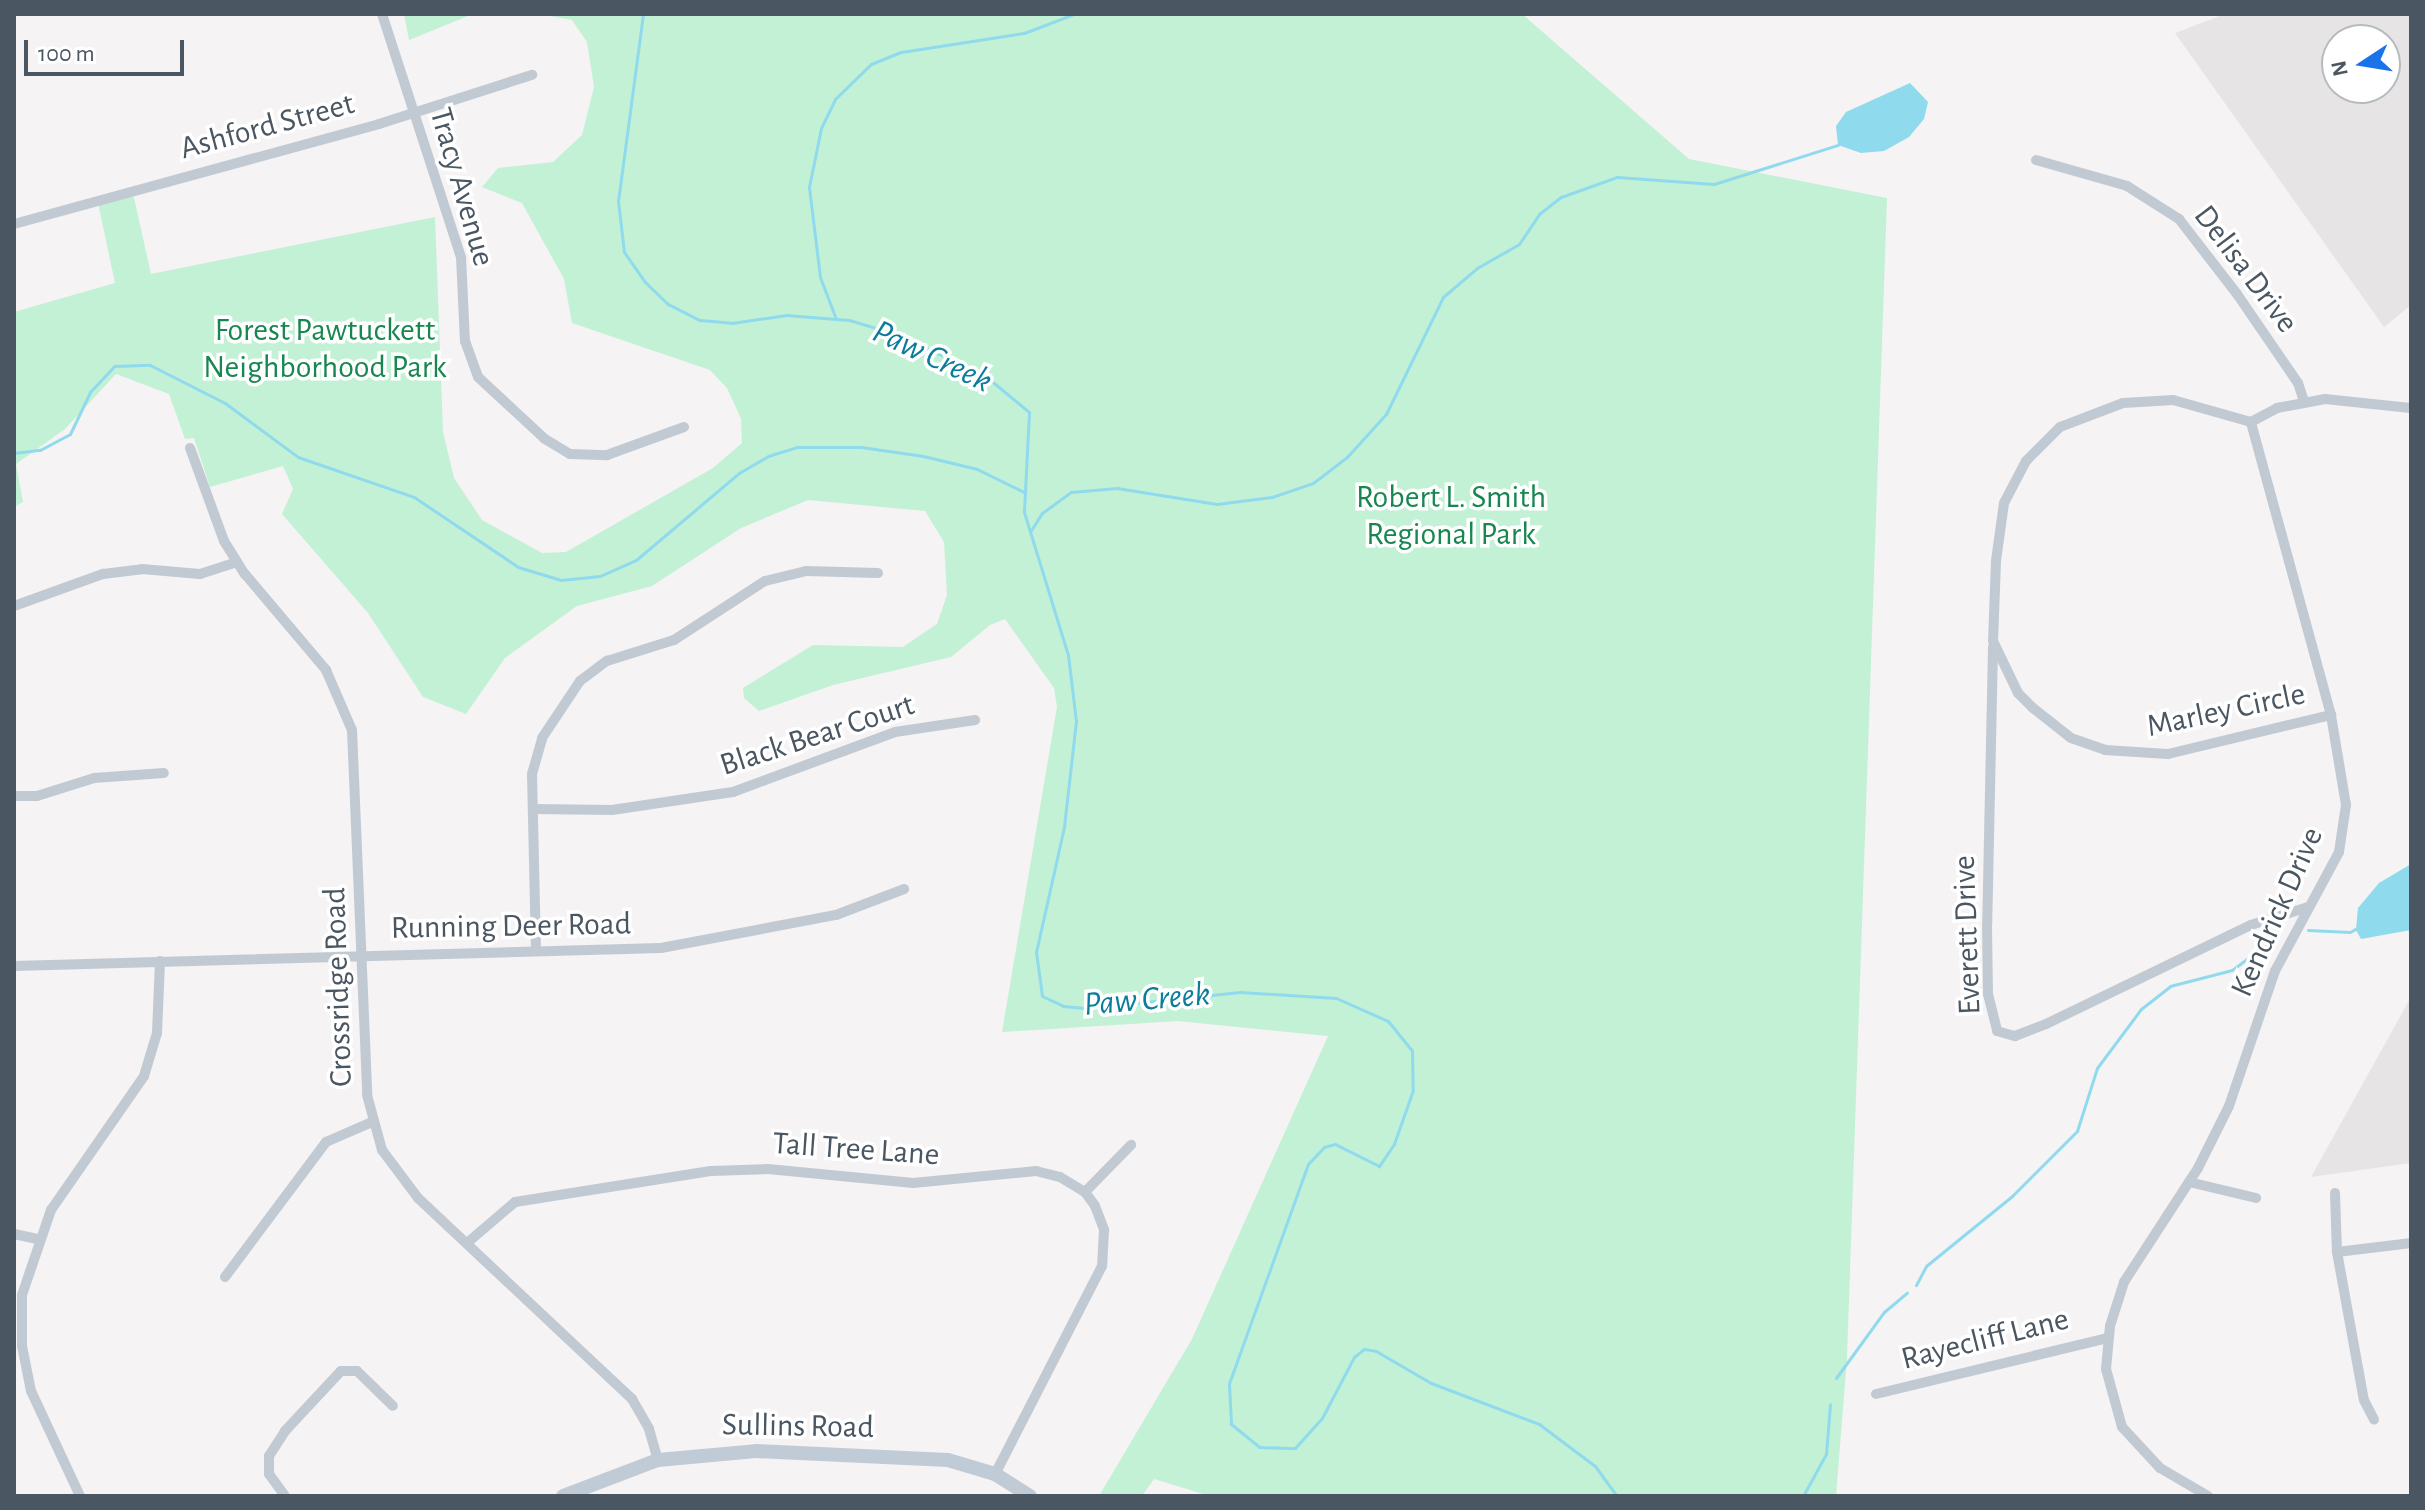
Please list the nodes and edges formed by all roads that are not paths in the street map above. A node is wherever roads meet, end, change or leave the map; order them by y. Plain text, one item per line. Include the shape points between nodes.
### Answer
1 (382, 14) edge
2 (532, 75) dead end
3 (414, 113) junction
4 (2036, 160) dead end
5 (14, 224) edge
6 (2304, 401) junction
7 (2411, 408) edge
8 (2251, 422) junction
9 (684, 427) dead end
10 (190, 448) dead end
11 (237, 562) junction
12 (878, 573) dead end
13 (14, 606) edge
14 (1993, 641) junction
15 (2331, 715) junction
16 (975, 720) dead end
17 (164, 773) dead end
18 (14, 796) edge
19 (533, 809) junction
20 (904, 889) dead end
21 (2308, 907) junction
22 (536, 950) junction
23 (362, 956) junction
24 (160, 961) junction
25 (14, 966) edge
26 (372, 1122) junction
27 (1131, 1145) dead end
28 (2189, 1182) junction
29 (1085, 1192) junction
30 (2335, 1193) dead end
31 (2256, 1198) dead end
32 (14, 1234) edge
33 (37, 1239) junction
34 (467, 1243) junction
35 (2411, 1243) edge
36 (2337, 1252) junction
37 (225, 1277) dead end
38 (2108, 1338) junction
39 (1876, 1394) dead end
40 (393, 1406) dead end
41 (2374, 1420) dead end
42 (658, 1460) junction
43 (995, 1474) junction
44 (74, 1494) edge
45 (285, 1496) edge
46 (563, 1496) edge
47 (1030, 1496) edge
48 (2208, 1496) edge

1 - 3 street, Tracy Avenue
2 - 3 street, Ashford Street
3 - 5 street, Ashford Street
3 - 9 street, Tracy Avenue via 461,257 467,351 482,382 545,439 582,456 607,455
4 - 6 street, Delisa Drive via 2127,186 2179,219 2237,294 2298,383
6 - 7 street via 2358,399
6 - 8 street
8 - 14 street via 2173,400 2123,403 2067,422 2026,461 2004,503
8 - 15 street, Kendrick Drive
10 - 11 street, Crossridge Road via 216,522
11 - 13 street via 200,574 142,569 103,574
11 - 23 street, Crossridge Road via 316,655 346,712 356,755
12 - 19 street via 806,571 773,578 674,640 597,666 580,681 542,738 532,774
14 - 15 street, Marley Circle via 2018,693 2033,708 2071,738 2105,750 2168,754
14 - 21 street, Everett Drive via 1988,966 1991,1017 1997,1031 2015,1036 2046,1024 2251,925
15 - 21 street, Kendrick Drive via 2342,764 2344,829 2334,864
16 - 19 street, Black Bear Court via 895,732 733,792 612,810
17 - 18 street via 94,778 37,796
19 - 22 street
20 - 22 street, Running Deer Road via 870,906 742,936 661,948
21 - 28 street, Kendrick Drive via 2264,997 2229,1106
22 - 23 street, Running Deer Road
23 - 24 street, Running Deer Road
23 - 26 street, Crossridge Road
24 - 25 street, Running Deer Road
24 - 33 street via 157,1033 144,1076 66,1187
26 - 34 street, Crossridge Road via 402,1180
26 - 37 street via 326,1142
27 - 29 street
28 - 31 street
28 - 38 street, Kendrick Drive via 2124,1282
29 - 34 street, Tall Tree Lane via 1036,1171 913,1183 768,1169 711,1171 515,1202
29 - 43 street via 1104,1230 1102,1266
30 - 36 street
32 - 33 street
33 - 44 street via 22,1295 24,1363 38,1414
34 - 42 street, Crossridge Road via 632,1399
35 - 36 street
36 - 41 street via 2364,1400
38 - 39 street, Rayecliff Lane
38 - 48 street, Kendrick Drive via 2111,1399 2122,1427 2160,1468
40 - 45 street via 357,1371 341,1371 275,1442 269,1474
42 - 43 street, Sullins Road via 725,1452 918,1456
42 - 46 street, Sullins Road
43 - 47 street, Sullins Road

